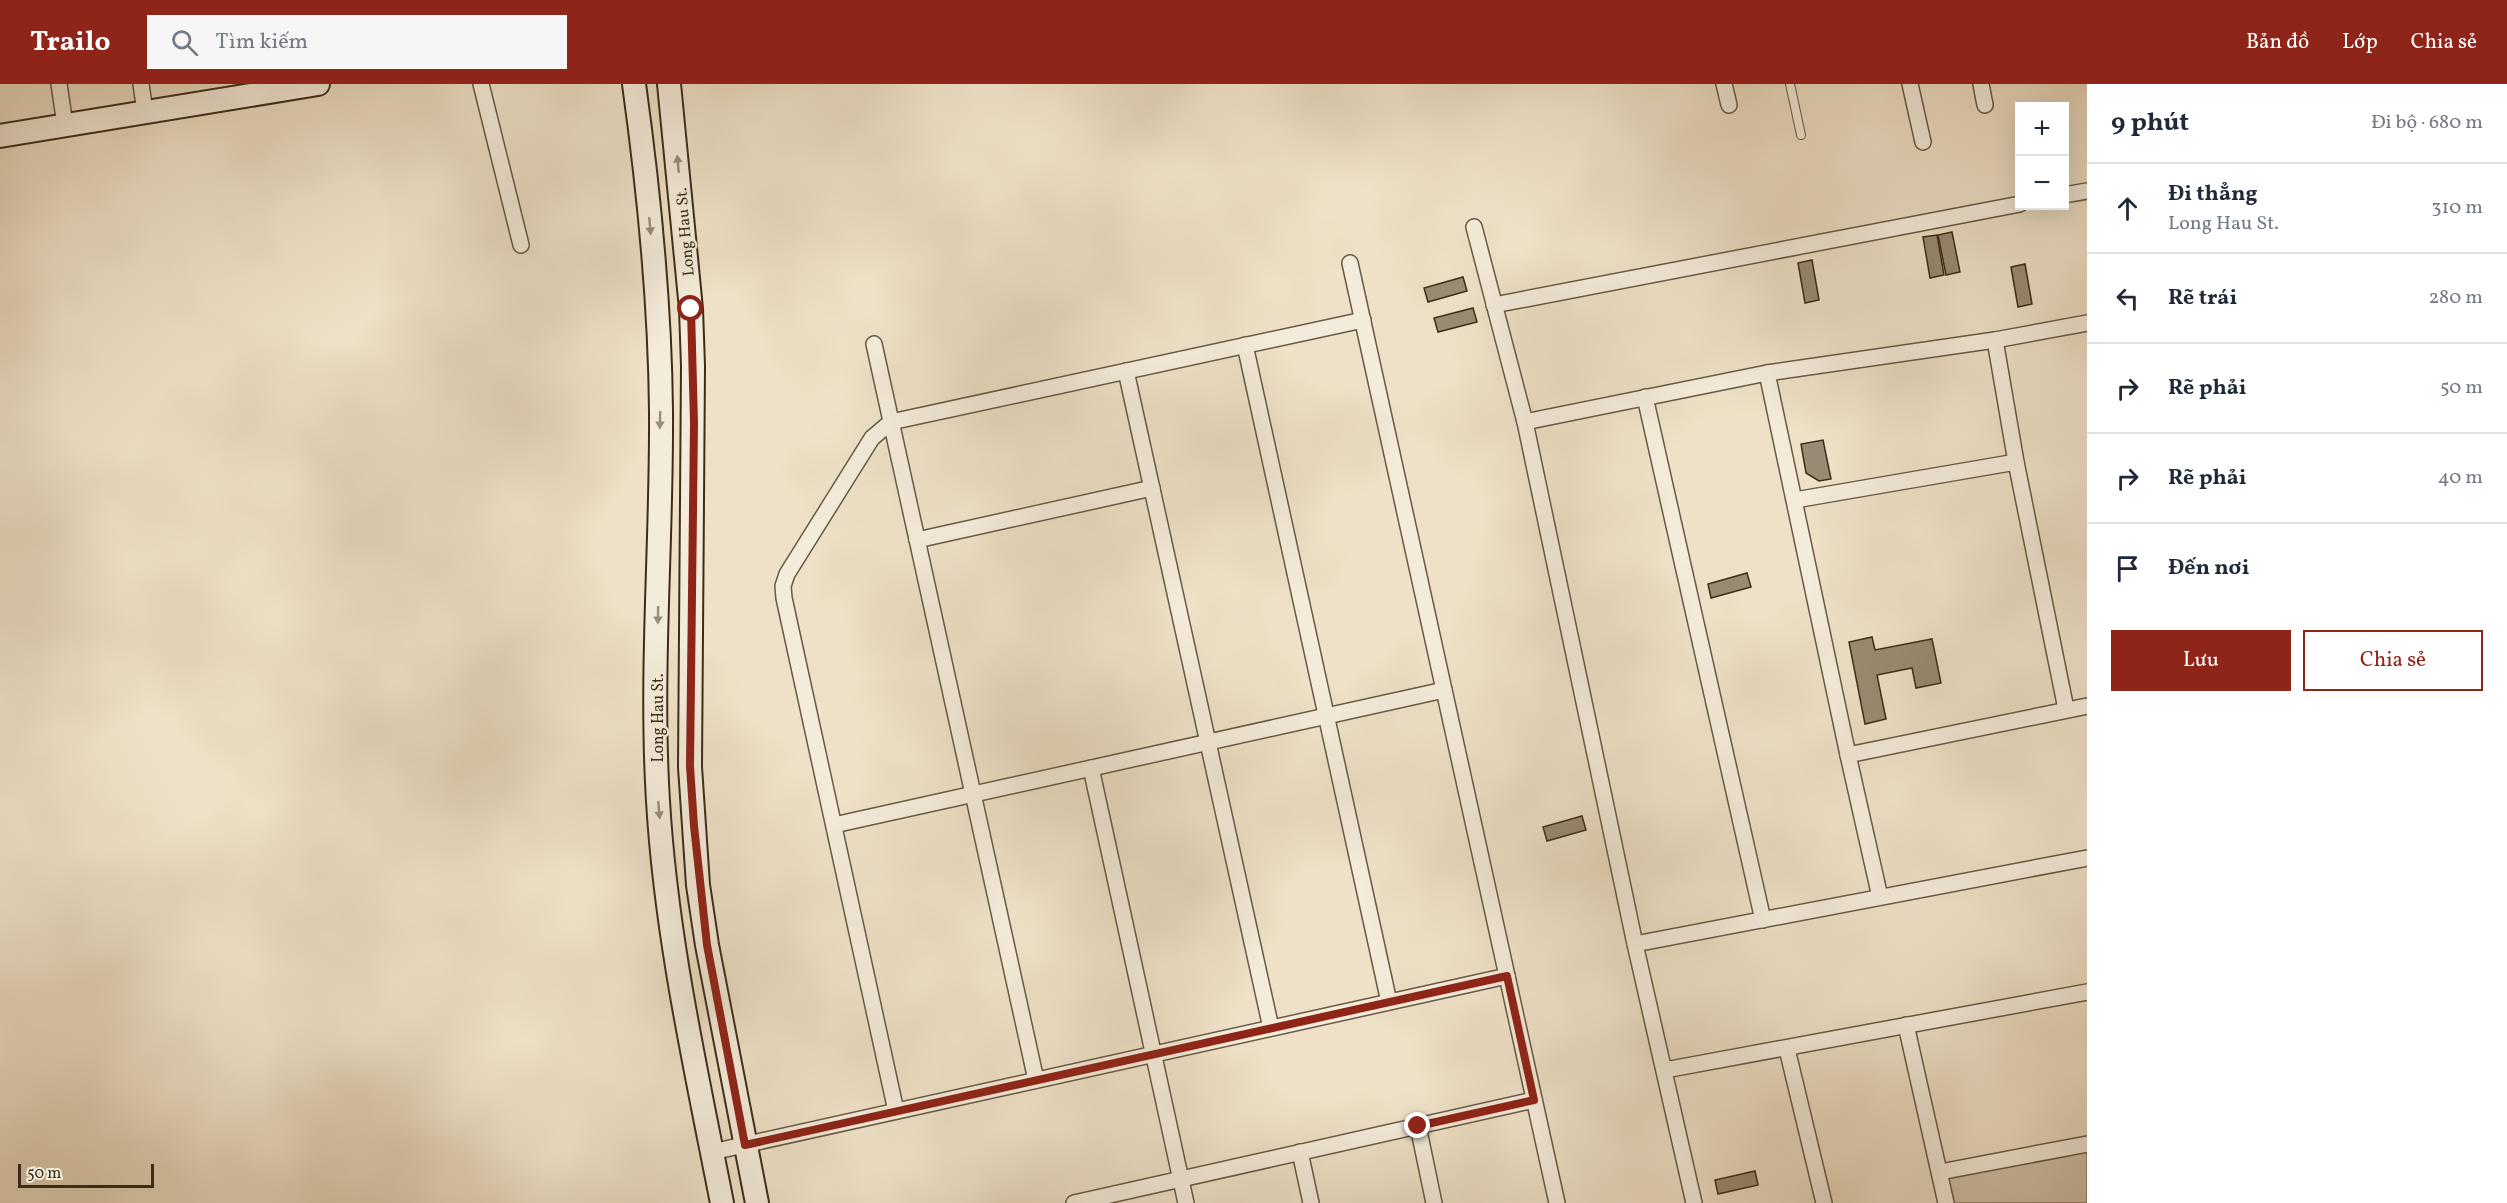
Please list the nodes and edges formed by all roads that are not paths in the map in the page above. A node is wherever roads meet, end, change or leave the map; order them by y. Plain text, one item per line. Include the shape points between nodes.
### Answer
1 (59, 84) edge
2 (141, 84) edge
3 (318, 84) edge
4 (481, 84) edge
5 (634, 84) edge
6 (669, 84) edge
7 (1724, 84) edge
8 (1790, 84) edge
9 (1910, 84) edge
10 (1981, 84) edge
11 (267, 88) edge
12 (1729, 105) dead end
13 (1985, 105) dead end
14 (145, 112) junction
15 (65, 125) junction
16 (1801, 135) dead end
17 (0, 136) edge
18 (1923, 142) dead end
19 (2087, 191) edge
20 (2069, 194) edge
21 (2015, 205) edge
22 (1474, 227) dead end
23 (521, 245) dead end
24 (1350, 263) dead end
25 (1494, 305) junction
26 (1363, 320) junction
27 (2087, 323) edge
28 (1995, 340) junction
29 (874, 344) dead end
30 (1245, 345) junction
31 (1126, 371) junction
32 (1767, 373) junction
33 (1646, 397) junction
34 (891, 422) junction
35 (1525, 422) junction
36 (2016, 462) junction
37 (1152, 488) junction
38 (1795, 500) junction
39 (917, 540) junction
40 (1444, 690) junction
41 (2087, 706) edge
42 (2066, 709) junction
43 (1326, 716) junction
44 (1208, 742) junction
45 (1848, 755) junction
46 (1091, 768) junction
47 (973, 794) junction
48 (834, 825) junction
49 (2087, 858) edge
50 (1880, 897) junction
51 (1762, 920) junction
52 (1635, 944) junction
53 (1507, 976) junction
54 (2087, 992) edge
55 (1389, 1002) junction
56 (1906, 1025) junction
57 (1271, 1028) junction
58 (1787, 1049) junction
59 (1154, 1054) junction
60 (1665, 1070) junction
61 (1036, 1080) junction
62 (1534, 1100) junction
63 (896, 1111) junction
64 (1418, 1126) junction
65 (2087, 1144) edge
66 (745, 1145) junction
67 (712, 1152) junction
68 (1300, 1152) junction
69 (1940, 1172) junction
70 (1181, 1179) junction
71 (722, 1203) edge
72 (756, 1203) edge
73 (1074, 1203) edge
74 (1186, 1203) edge
75 (1311, 1203) edge
76 (1434, 1203) edge
77 (1557, 1203) edge
78 (1694, 1203) edge
79 (1824, 1203) edge
80 (1946, 1203) edge

1 - 15 street
2 - 14 street
3 - 11 main road
4 - 23 street
5 -> 67 main road, Long Hau St. via 652,257 661,410 658,801 676,967
66 -> 6 main road, Long Hau St. via 707,945 694,826 690,766 693,366
7 - 12 street
8 - 16 lane
9 - 18 street
10 - 13 street
11 - 14 main road
14 - 15 main road
15 - 17 main road
19 - 20 street
21 - 25 street
22 - 25 street
24 - 26 street
25 - 35 street
26 - 30 street
26 - 40 street
27 - 28 street
28 - 32 street
28 - 36 street
29 - 34 street
30 - 31 street
30 - 43 street
31 - 34 street
31 - 37 street
32 - 33 street
32 - 38 street
33 - 35 street
33 - 51 street
34 - 39 street
34 - 48 street via 872,438 783,586
35 - 52 street
36 - 38 street
36 - 42 street
37 - 39 street
37 - 44 street
38 - 45 street
39 - 47 street
40 - 43 street
40 - 53 street
41 - 42 street
42 - 45 street
43 - 44 street
43 - 55 street
44 - 46 street
44 - 57 street
45 - 50 street
46 - 47 street
46 - 59 street
47 - 48 street
47 - 61 street
48 - 63 street
49 - 50 street
50 - 51 street
51 - 52 street
52 - 60 street
53 - 55 street
53 - 62 street
54 - 56 street
55 - 57 street
56 - 58 street
56 - 69 street
57 - 59 street
58 - 60 street
58 - 79 street
59 - 61 street
59 - 70 street
60 - 78 street
61 - 63 street
62 - 64 street
62 - 77 street
63 - 66 street
64 - 68 street
64 - 76 street
65 - 69 street
66 - 67 street
66 - 72 main road, Long Hau St.
67 - 71 main road, Long Hau St.
68 - 70 street
68 - 75 street
69 - 80 street
70 - 73 street
70 - 74 street

